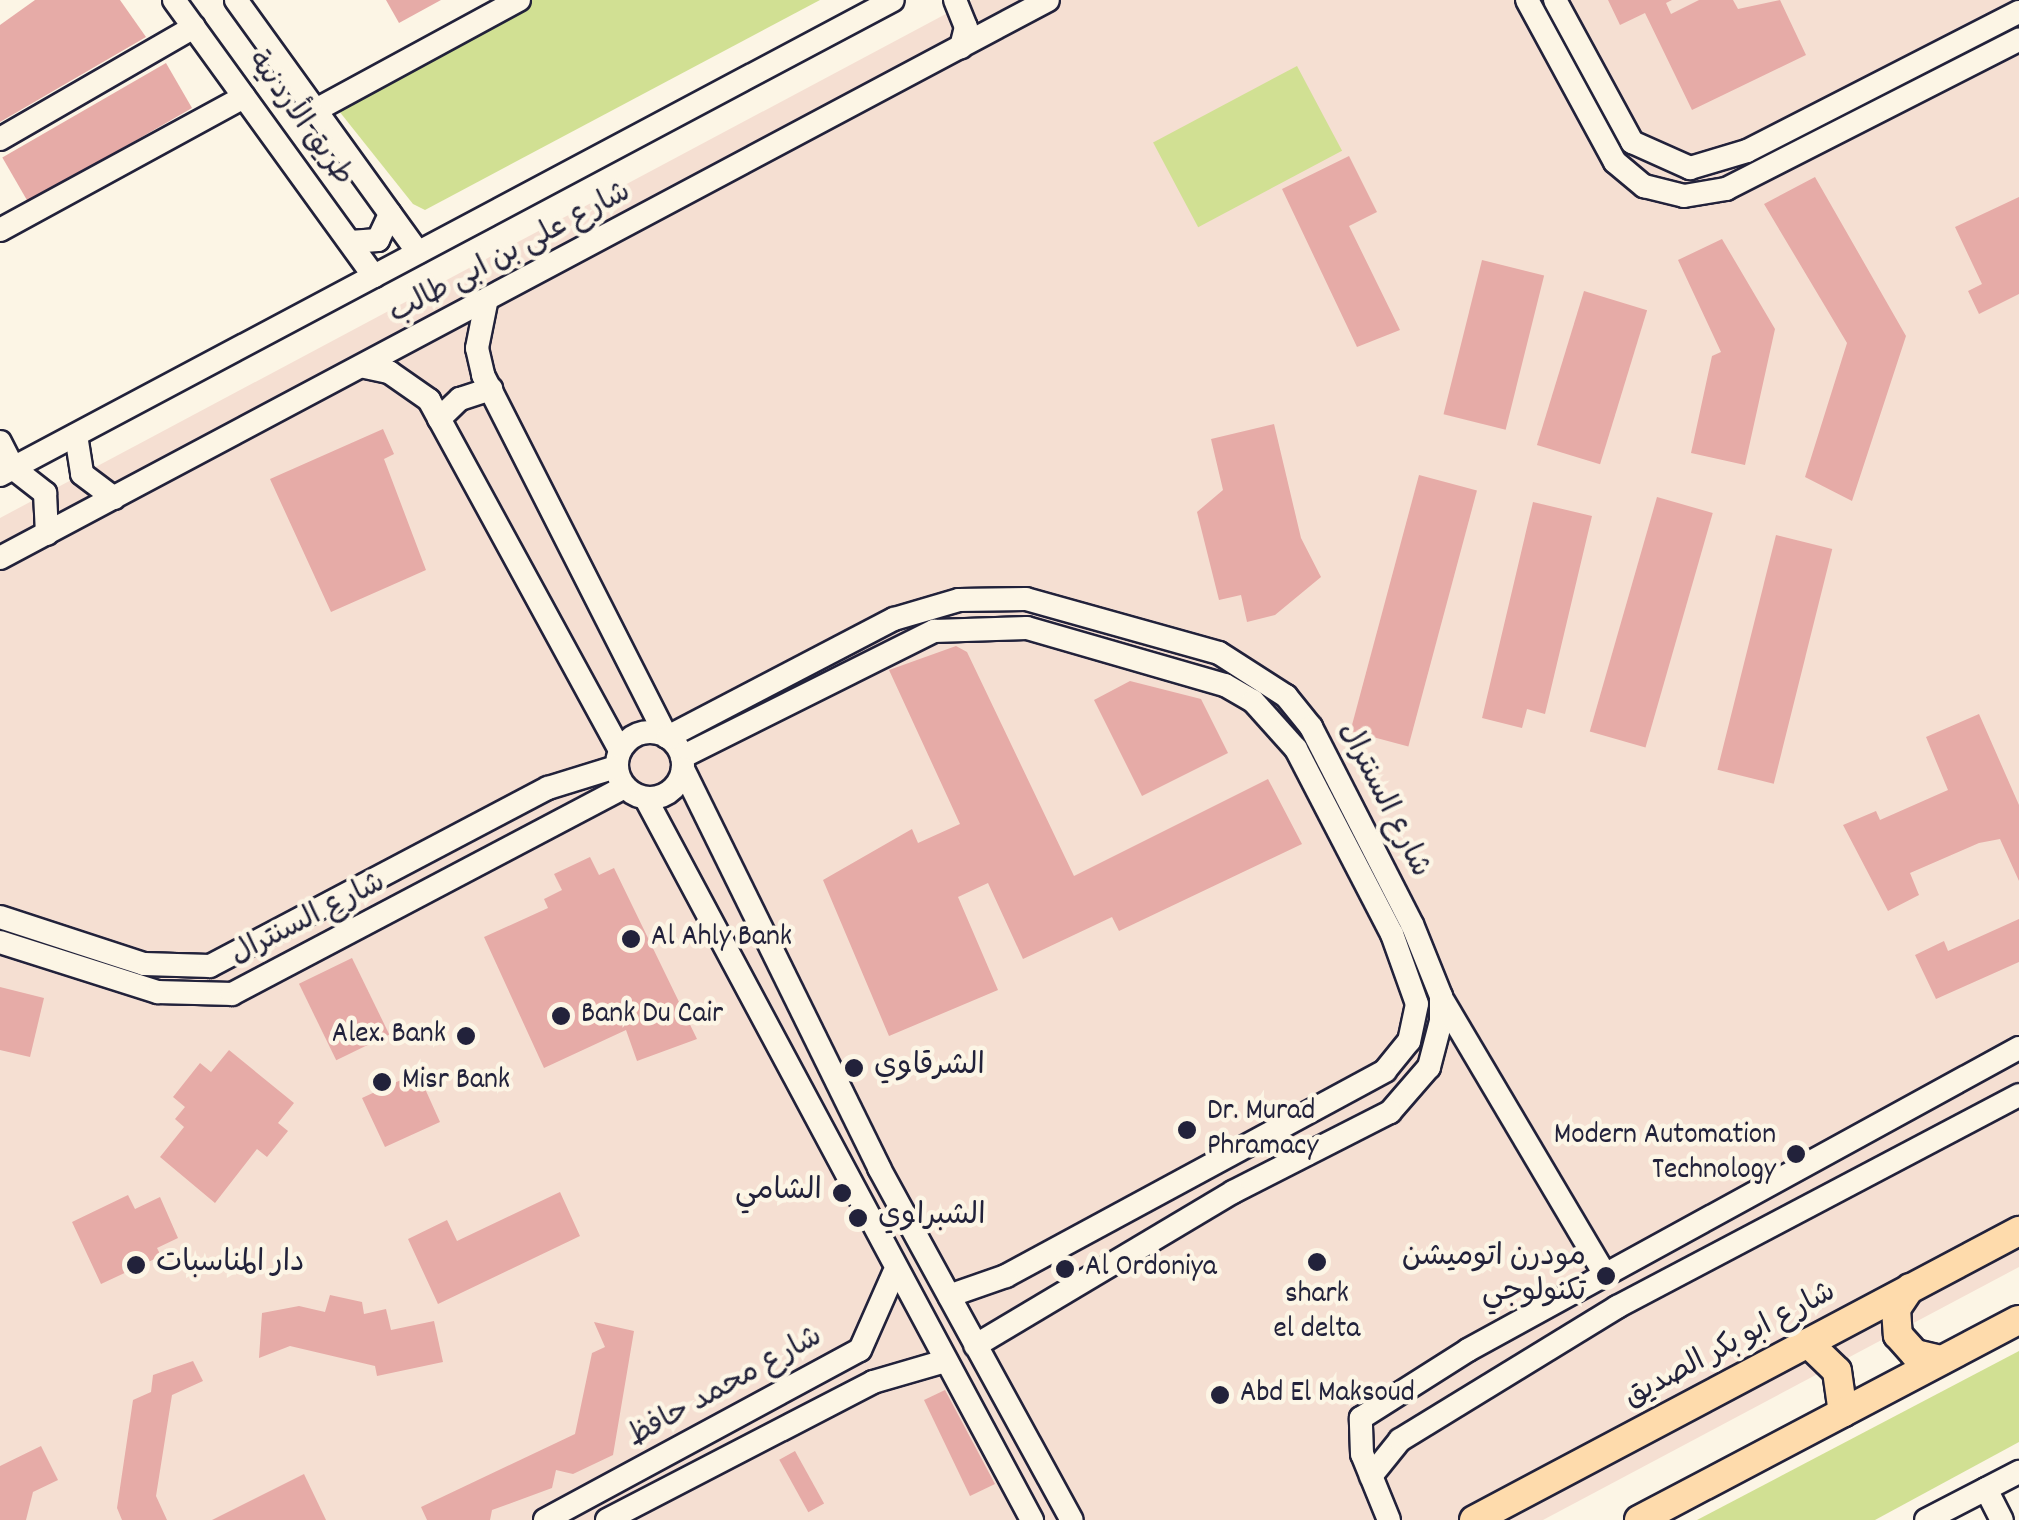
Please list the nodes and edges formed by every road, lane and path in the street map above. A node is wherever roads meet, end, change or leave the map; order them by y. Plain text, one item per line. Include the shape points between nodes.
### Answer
1 (174, 0) edge
2 (236, 0) edge
3 (518, 0) edge
4 (893, 0) edge
5 (955, 0) edge
6 (1528, 0) edge
7 (1555, 0) edge
8 (1045, 1) edge
9 (2019, 12) edge
10 (194, 27) junction
11 (2019, 40) edge
12 (961, 47) junction
13 (244, 97) junction
14 (316, 110) junction
15 (0, 139) edge
16 (390, 214) junction
17 (0, 230) edge
18 (350, 242) junction
19 (418, 252) junction
20 (374, 276) junction
21 (486, 304) junction
22 (365, 366) junction
23 (491, 389) junction
24 (440, 419) junction
25 (76, 434) junction
26 (0, 442) edge
27 (7, 471) edge
28 (114, 498) junction
29 (47, 534) junction
30 (0, 558) edge
31 (760, 703) junction
32 (675, 750) junction
33 (620, 768) junction
34 (534, 797) junction
35 (646, 798) junction
36 (555, 824) junction
37 (0, 917) edge
38 (304, 918) junction
39 (0, 942) edge
40 (323, 951) junction
41 (1440, 996) junction
42 (2019, 1048) edge
43 (2019, 1095) edge
44 (852, 1111) junction
45 (1296, 1120) junction
46 (824, 1126) junction
47 (1313, 1151) junction
48 (1698, 1222) junction
49 (2019, 1230) edge
50 (1714, 1251) junction
51 (894, 1273) junction
52 (1604, 1273) junction
53 (1910, 1288) junction
54 (949, 1296) junction
55 (2019, 1320) edge
56 (1808, 1343) junction
57 (975, 1346) junction
58 (1942, 1360) junction
59 (942, 1362) junction
60 (1843, 1412) junction
61 (1019, 1425) junction
62 (989, 1442) junction
63 (2019, 1472) edge
64 (1370, 1476) junction
65 (1986, 1489) junction
66 (545, 1520) edge
67 (607, 1520) edge
68 (1032, 1520) edge
69 (1072, 1520) edge
70 (1389, 1520) edge
71 (1474, 1520) edge
72 (1639, 1520) edge
73 (1926, 1520) edge
74 (2002, 1520) edge

1 - 10 street, طريق الأردنية
2 - 14 street, طريق الأردنية
3 - 14 street
4 - 19 street, شارع على بن ابى طالب
5 - 12 street via 966,26
6 - 11 street via 1615,162 1644,186 1684,196 1726,189
7 - 9 street via 1632,142 1690,168 1747,150
8 - 12 street, شارع على بن ابى طالب
10 - 13 street, طريق الأردنية
10 - 15 street
12 - 21 street, شارع على بن ابى طالب
13 - 17 street
13 - 18 street, طريق الأردنية
14 - 16 street, طريق الأردنية
16 - 18 street via 378,240
16 - 19 street, طريق الأردنية
18 - 20 street, طريق الأردنية
19 - 20 street, شارع على بن ابى طالب
20 - 25 street, شارع على بن ابى طالب
21 - 22 street, شارع على بن ابى طالب
21 - 23 street via 477,348
22 - 24 street via 412,384
22 - 28 street, شارع على بن ابى طالب
23 - 24 street via 460,398
23 - 32 street
24 - 33 street
25 - 27 street, شارع على بن ابى طالب
25 - 28 street via 82,474
26 - 27 street
27 - 29 street via 45,493
28 - 29 street, شارع على بن ابى طالب
29 - 30 street, شارع على بن ابى طالب
31 - 32 street, شارع السنترال
31 - 41 street, شارع السنترال via 894,619 959,600 1026,599 1220,653 1275,688 1311,727
31 - 45 street, شارع السنترال via 905,642 980,624 1081,643 1225,684 1252,701 1296,749 1408,966 1417,1004 1409,1041 1385,1071
32 - 33 street via 638,734
32 - 35 street via 669,793
32 - 44 street
33 - 34 street, شارع السنترال
33 - 35 street
33 - 36 street, شارع السنترال
34 - 36 street
34 - 38 street, شارع السنترال
35 - 46 street
36 - 40 street, شارع السنترال
37 - 38 street, شارع السنترال via 173,968 210,966
38 - 40 street
39 - 40 street, شارع السنترال via 194,998 232,994
41 - 47 street via 1436,1044 1411,1089 1390,1112
41 - 52 street, شارع السنترال
42 - 48 street
43 - 50 street
44 - 46 street
44 - 54 street
45 - 47 street
45 - 54 street, شارع السنترال via 1006,1276
46 - 51 street
47 - 57 street
48 - 50 street
48 - 52 street
49 - 53 main road, شارع ابو بكر الصديق
50 - 64 street via 1400,1440
51 - 59 street
51 - 66 street, شارع محمد حافظ via 874,1333 860,1350
52 - 64 street via 1361,1418
53 - 56 main road, شارع ابو بكر الصديق
53 - 58 main road via 1896,1308 1898,1335 1915,1354
54 - 57 street
55 - 58 main road
56 - 60 main road via 1837,1371
56 - 71 main road, شارع ابو بكر الصديق
57 - 61 street
58 - 60 main road
59 - 62 street
59 - 67 street, شارع محمد حافظ via 873,1382
60 - 72 main road
61 - 62 street
61 - 69 street
62 - 68 street
63 - 65 street
64 - 70 street
65 - 73 street
65 - 74 street

